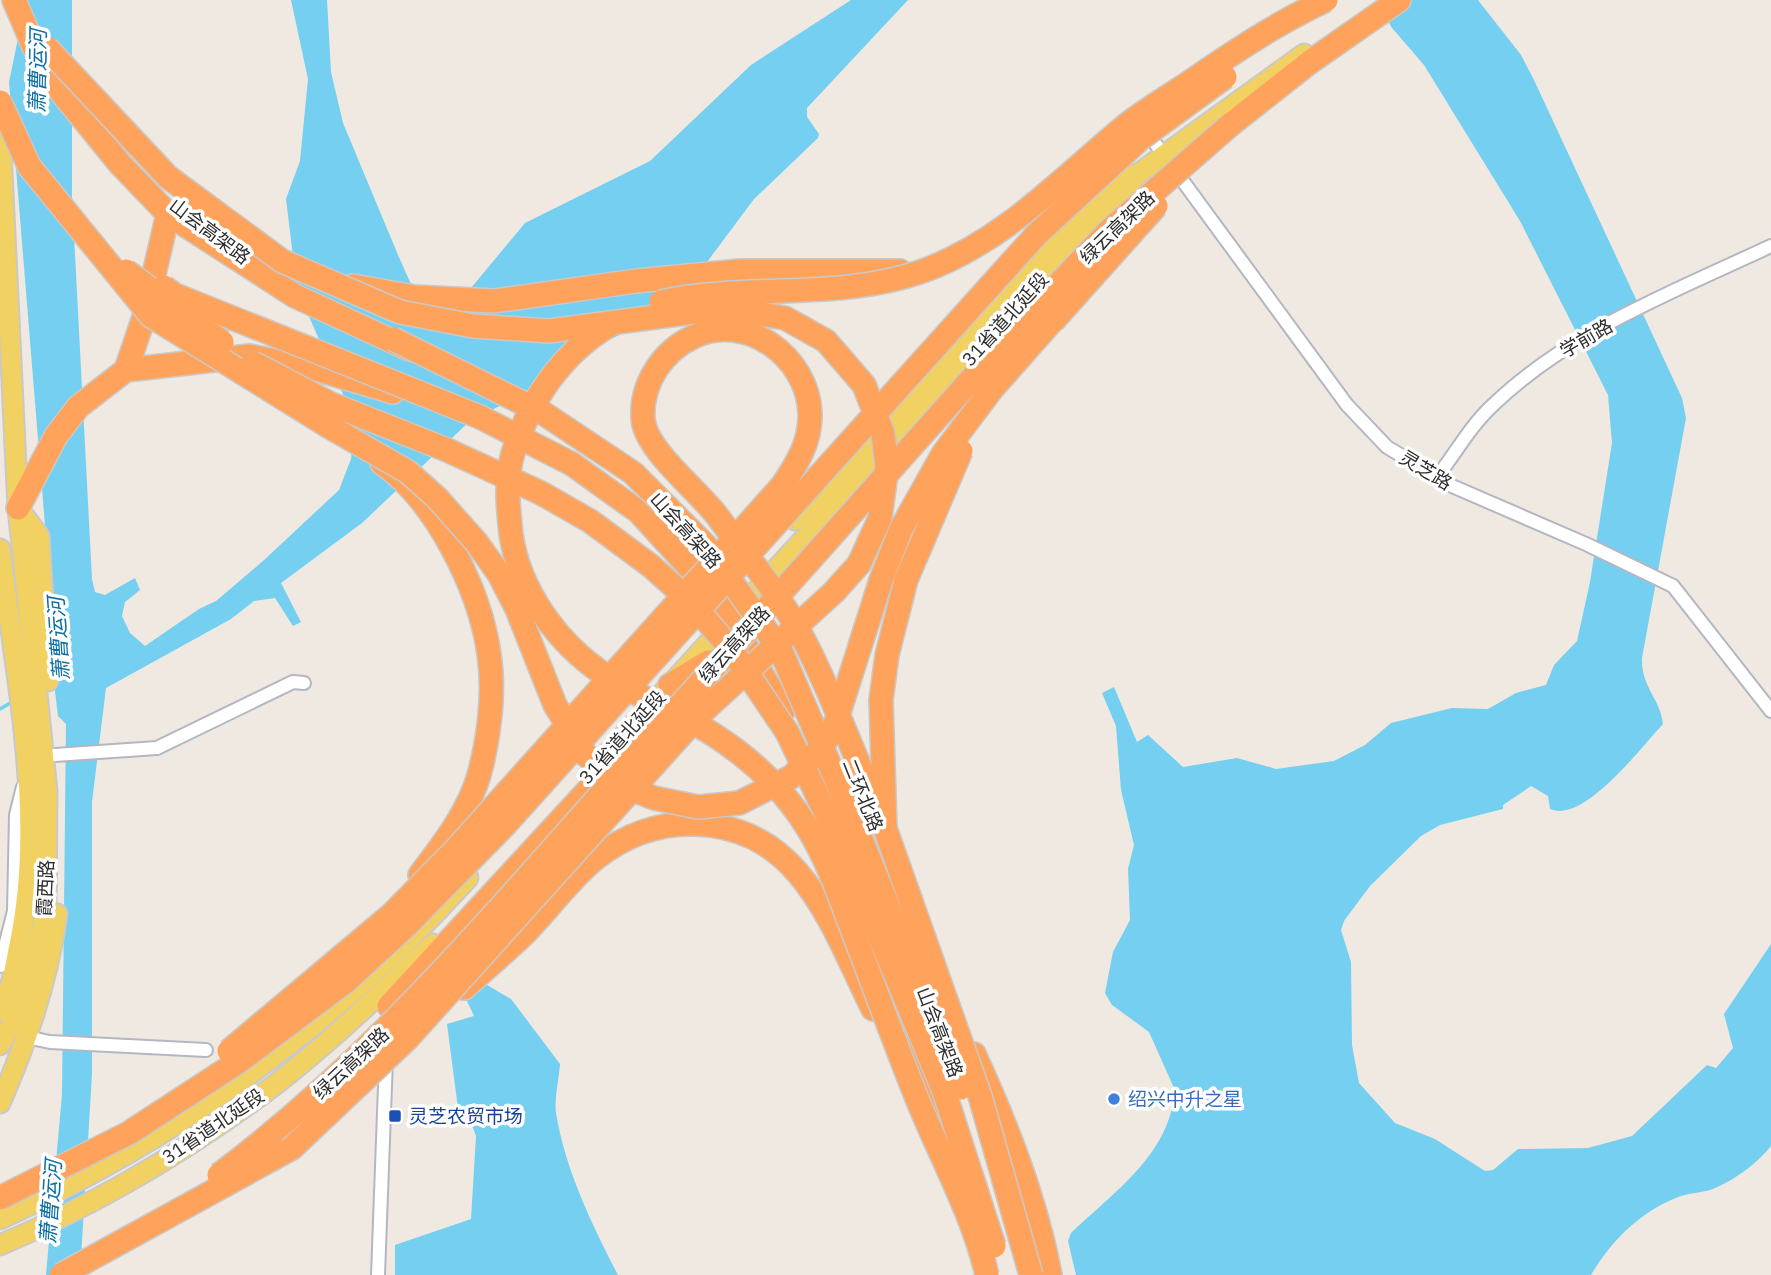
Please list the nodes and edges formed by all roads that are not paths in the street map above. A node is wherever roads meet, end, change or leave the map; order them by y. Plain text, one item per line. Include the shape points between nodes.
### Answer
1 (14, 0) edge
2 (22, 0) edge
3 (1324, 0) edge
4 (1333, 0) edge
5 (1382, 0) edge
6 (1399, 0) edge
7 (40, 48) junction
8 (0, 102) edge
9 (1230, 125) junction
10 (0, 130) edge
11 (0, 142) edge
12 (1158, 147) junction
13 (168, 214) junction
14 (94, 244) junction
15 (1771, 246) edge
16 (282, 261) junction
17 (924, 271) junction
18 (1060, 311) junction
19 (121, 373) junction
20 (480, 417) junction
21 (327, 426) junction
22 (1437, 477) junction
23 (18, 508) junction
24 (0, 549) edge
25 (753, 579) junction
26 (725, 609) junction
27 (708, 662) junction
28 (763, 673) junction
29 (33, 677) junction
30 (304, 683) dead end
31 (670, 685) junction
32 (1771, 711) edge
33 (39, 729) junction
34 (48, 761) junction
35 (885, 828) junction
36 (390, 915) junction
37 (0, 966) edge
38 (389, 1006) joint
39 (0, 1010) edge
40 (317, 1024) junction
41 (26, 1037) junction
42 (407, 1039) junction
43 (0, 1045) edge
44 (206, 1050) dead end
45 (911, 1085) junction
46 (0, 1103) edge
47 (129, 1133) junction
48 (0, 1186) edge
49 (0, 1198) edge
50 (0, 1219) edge
51 (48, 1225) junction
52 (0, 1245) edge
53 (0, 1256) edge
54 (60, 1275) edge
55 (377, 1275) edge
56 (987, 1275) edge
57 (1000, 1275) edge
58 (1019, 1275) edge
59 (1031, 1275) edge
60 (1050, 1275) edge

1 - 7 highway
2 - 7 highway
3 - 12 main road via 1212,83
3 - 17 highway, bridge via 1278,23 1126,125 1002,230
4 - 47 highway, bridge via 1140,139 1037,234 505,826 407,925 345,982 238,1062
5 - 12 main road, 31省道北延段
6 - 9 highway, 绿云高架路
7 - 13 highway, 二环北路 via 81,117
7 - 16 highway, bridge via 168,177
7 - 58 highway, 山会高架路, bridge via 155,190 236,251 287,286 543,413 633,473 706,546 781,651 856,824 964,1096
8 - 14 highway, bridge via 29,166
9 - 18 highway, bridge
9 - 54 highway, 绿云高架路, bridge via 1110,230 1020,325 376,1041 279,1129 167,1214
10 - 23 main road
11 - 20 highway, bridge via 71,218 175,295
12 - 22 street, 灵芝路 via 1347,405 1387,447
12 - 25 main road, 31省道北延段 via 1138,174
13 - 19 highway via 144,317
13 - 25 highway, 二环北路, bridge via 295,296 542,411 629,464
14 - 21 highway, bridge via 151,316
14 - 57 highway, 山会高架路, bridge via 170,307 248,360 331,404 541,493 611,536 690,601 731,649 787,732 844,851 944,1091
15 - 22 street, 学前路 via 1642,307 1534,371 1491,406
16 - 17 highway via 365,290 494,301 740,271
16 - 42 highway, bridge via 400,312 473,326 549,331 724,308 785,318 825,341 844,359 864,385 883,434 887,466 880,519 859,564 699,715
17 - 45 highway, bridge via 872,286 701,293 659,302 625,316 575,350 536,399 511,460 507,499 517,566 565,643 605,675 715,735 748,759 807,827 835,884
18 - 21 highway, bridge via 943,454 901,529 833,731 791,777 739,803 698,807 654,799 621,785 586,755 555,705 517,609 477,543 408,472
18 - 35 highway, bridge via 990,399 953,466 906,580 881,700
19 - 20 highway, bridge via 250,356 309,366
19 - 23 highway via 78,407 56,436
20 - 26 highway, bridge via 572,464 639,512
21 - 36 highway, bridge via 392,470 427,510 455,552 479,611 490,655 489,725 479,776 456,827
22 - 32 street, 灵芝路 via 1673,586
23 - 29 main road via 39,536
24 - 29 main road
25 - 26 main road, 31省道北延段
25 - 60 highway, 二环北路 via 808,652 922,939 994,1097
26 - 28 highway
26 - 31 main road, 31省道北延段
26 - 40 main road via 447,900
27 - 28 highway via 733,662
27 - 31 highway
27 - 38 highway
28 - 56 highway via 805,753 842,841
29 - 33 main road
29 - 33 main road
30 - 34 street via 293,682 157,748
31 - 51 main road, 31省道北延段 via 454,925 359,1014 250,1103 137,1178
33 - 34 main road
34 - 37 street via 16,815 14,911
34 - 39 main road, 霞西路 via 30,796 26,912 8,998
34 - 41 main road via 59,866 57,910 51,958
34 - 43 main road, 霞西路 via 46,912 25,1000
35 - 36 highway, bridge via 808,647 769,586 735,541 729,532 715,514 650,444 642,418 656,368 673,349 695,336 718,331 736,330 774,345 798,373 810,415 801,457 782,486 735,537 726,548 522,776
35 - 59 highway, bridge via 980,1096
36 - 47 highway, bridge
38 - 55 street
40 - 48 main road, bridge via 136,1127 22,1181
40 - 50 main road via 225,1095 134,1152
41 - 44 street
41 - 46 main road
42 - 45 highway, bridge via 526,933 602,854 627,838 658,827 711,824 759,839 798,870 837,934
42 - 54 highway, bridge via 292,1148
45 - 56 highway, bridge via 981,1250
47 - 49 highway, bridge
51 - 52 main road, 31省道北延段
51 - 53 main road

